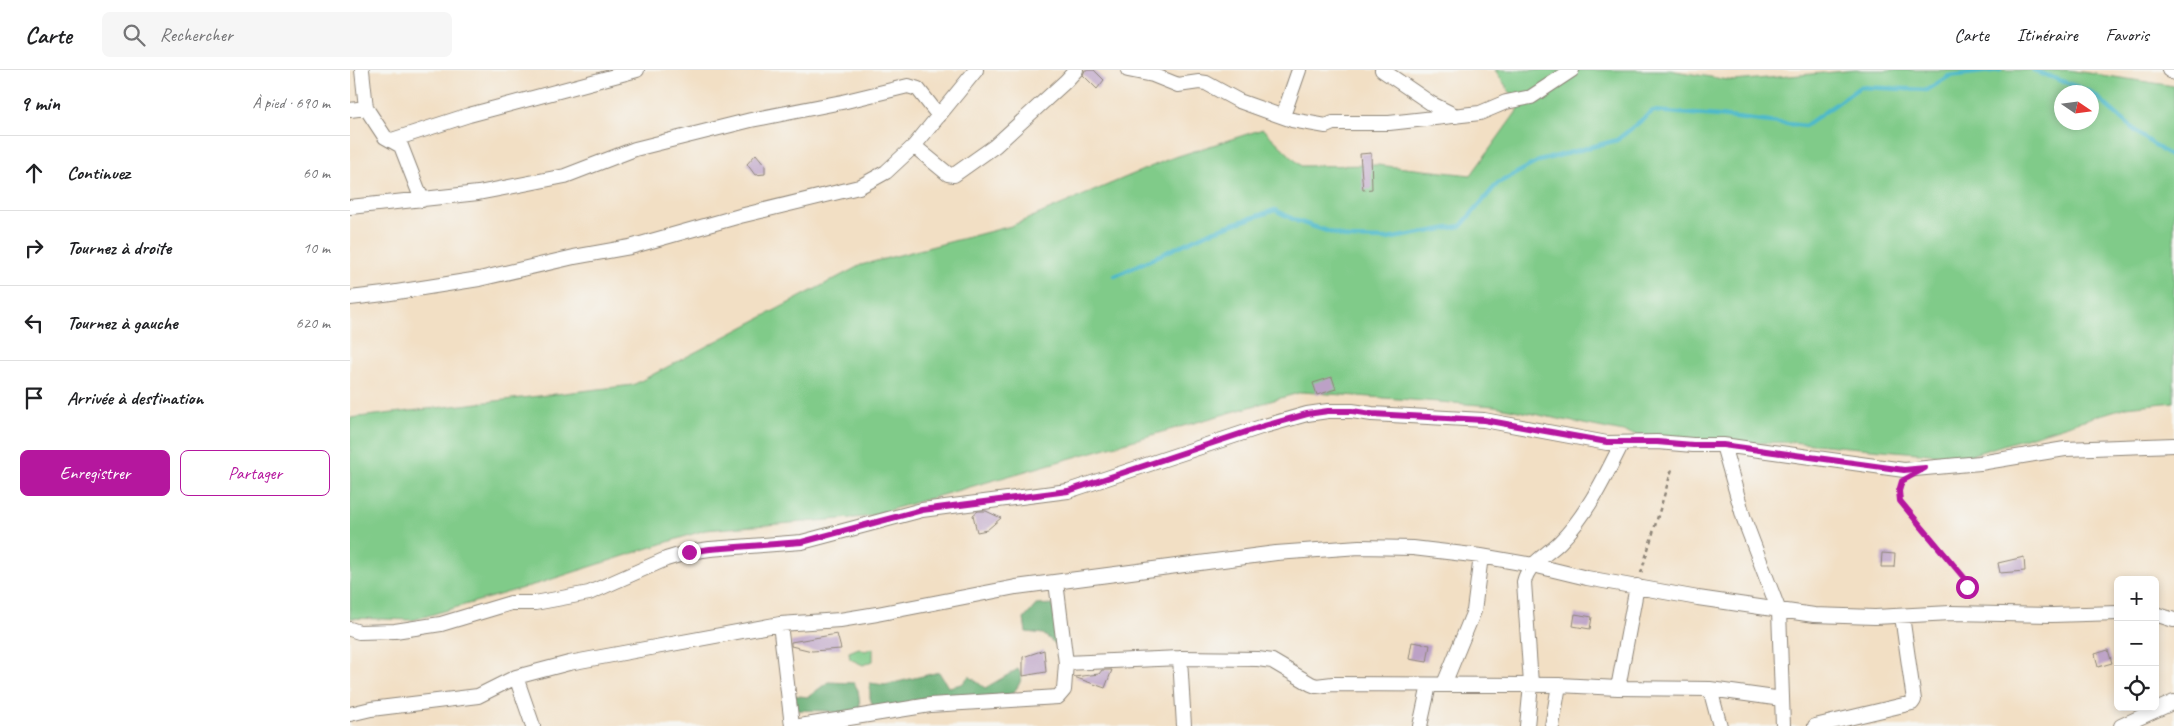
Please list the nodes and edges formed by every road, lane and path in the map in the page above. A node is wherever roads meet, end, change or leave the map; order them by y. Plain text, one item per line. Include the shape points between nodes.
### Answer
1 (362, 70) edge
2 (637, 70) edge
3 (976, 70) edge
4 (1076, 70) edge
5 (1128, 70) edge
6 (1192, 70) edge
7 (1299, 70) edge
8 (1382, 70) edge
9 (1572, 70) edge
10 (2169, 70) edge
11 (2174, 72) edge
12 (1184, 85) junction
13 (366, 108) junction
14 (350, 110) edge
15 (939, 116) junction
16 (1282, 116) junction
17 (1456, 116) junction
18 (392, 140) junction
19 (914, 146) junction
20 (422, 200) junction
21 (350, 207) edge
22 (350, 298) edge
23 (1622, 443) junction
24 (1723, 445) junction
25 (2174, 445) edge
26 (1672, 469) dead end
27 (1902, 481) dead end
28 (1480, 556) junction
29 (1533, 565) junction
30 (1056, 582) junction
31 (1637, 586) junction
32 (1779, 611) junction
33 (1951, 613) junction
34 (2114, 613) edge
35 (2159, 615) edge
36 (1902, 616) junction
37 (2174, 620) edge
38 (780, 624) junction
39 (350, 629) edge
40 (1180, 658) junction
41 (1066, 663) junction
42 (516, 677) junction
43 (1444, 684) junction
44 (1531, 684) junction
45 (1559, 684) junction
46 (1429, 685) junction
47 (1618, 688) junction
48 (1710, 689) junction
49 (1782, 699) junction
50 (2174, 702) edge
51 (350, 714) edge
52 (2148, 721) edge
53 (533, 726) edge
54 (792, 726) edge
55 (800, 726) edge
56 (1184, 726) edge
57 (1420, 726) edge
58 (1527, 726) edge
59 (1552, 726) edge
60 (1720, 726) edge
61 (1783, 726) edge
62 (1815, 726) edge
63 (2121, 726) edge

1 - 13 street
2 - 18 street via 469,115
3 - 15 street
4 - 19 street via 995,146 954,175 948,174
5 - 12 street
6 - 12 street
7 - 16 street
8 - 17 street
9 - 17 street via 1531,97 1506,102 1480,114
10 - 11 street
12 - 16 street via 1206,83 1239,101
13 - 14 street
13 - 18 street via 385,137
15 - 19 street
15 - 20 street via 918,89 908,86 635,149 564,176
16 - 17 street via 1326,126
18 - 20 street via 401,146 405,154
19 - 22 street via 886,172 859,188 740,216 630,247 479,279
20 - 21 street
23 - 24 street
23 - 29 street via 1578,521
23 - 39 street via 1484,420 1352,411 1321,412 1261,427 1068,491 922,510 802,542 689,552 589,593 535,603 511,603 441,624 395,631 360,632
24 - 25 street via 1904,470 1980,463 2065,449
24 - 32 street via 1744,520
26 - 31 path
27 - 33 path via 1900,501 1966,580 1966,597
28 - 29 street
28 - 30 street via 1413,548 1359,547 1276,553
28 - 43 street via 1474,611
29 - 31 street
29 - 44 street via 1526,572 1524,582
30 - 38 street via 840,620
30 - 41 street
31 - 32 street
31 - 47 street
32 - 36 street via 1850,617
32 - 49 street
33 - 34 street
33 - 36 street
35 - 37 street
36 - 62 street via 1912,704
38 - 42 street
38 - 54 street
40 - 41 street
40 - 46 street via 1272,661 1316,686
40 - 56 street
41 - 55 street via 1064,690 1058,697 930,705
42 - 51 street via 478,696
42 - 53 street
43 - 44 street
43 - 46 street
44 - 45 street
44 - 58 street
45 - 47 street
45 - 59 street
46 - 57 street
47 - 48 street
48 - 49 street
48 - 60 street
49 - 61 street
50 - 52 street
52 - 63 street

